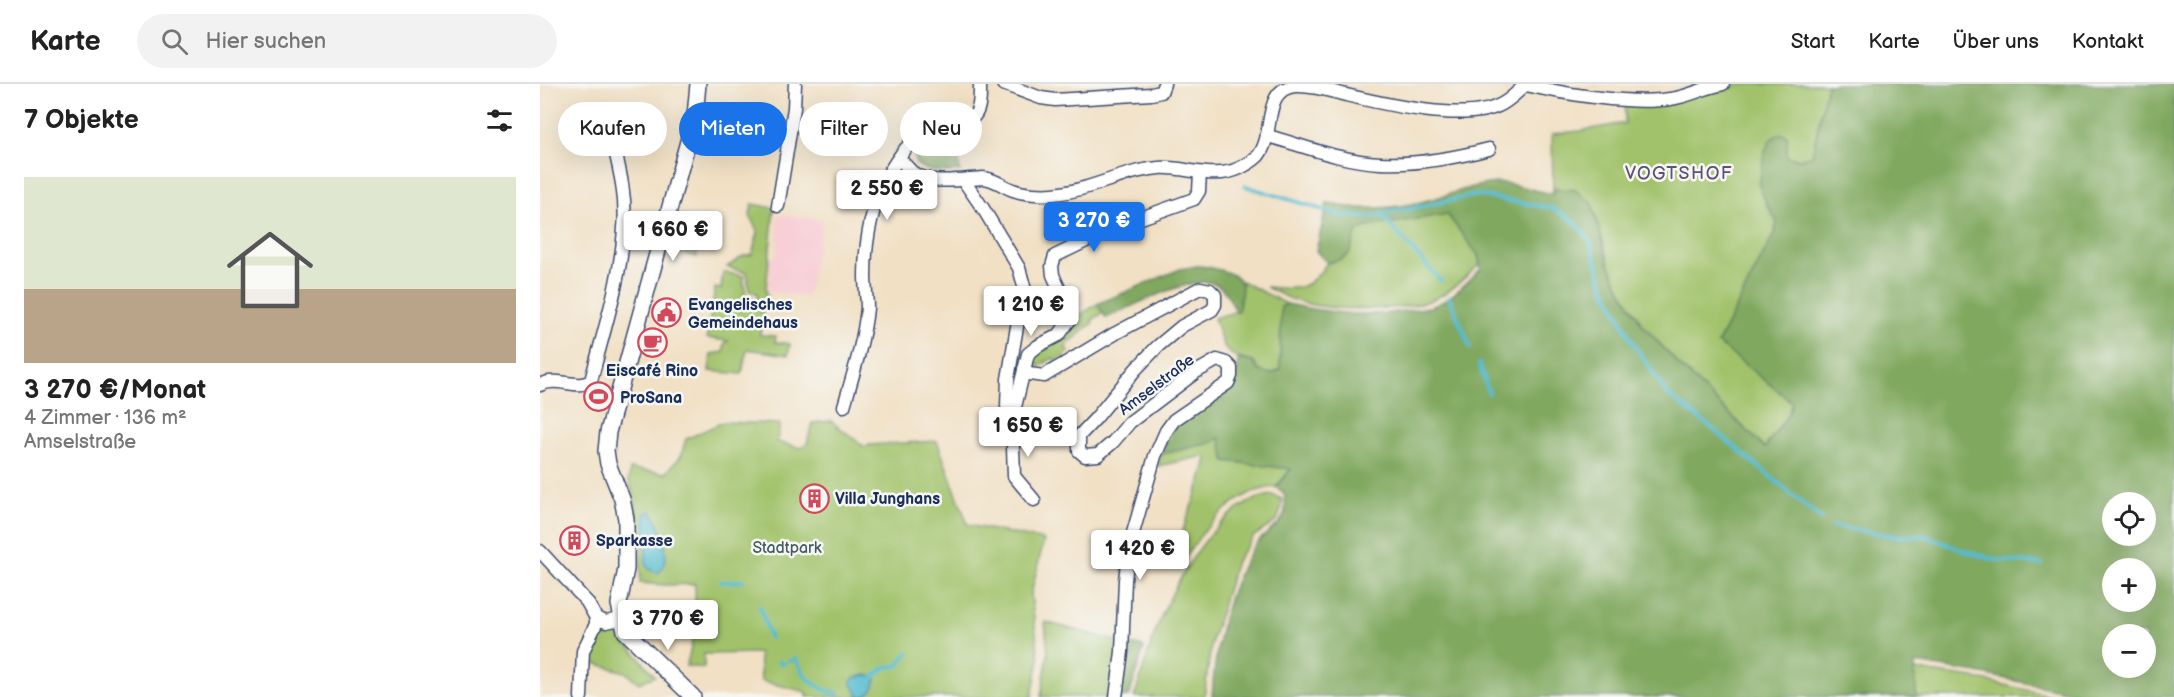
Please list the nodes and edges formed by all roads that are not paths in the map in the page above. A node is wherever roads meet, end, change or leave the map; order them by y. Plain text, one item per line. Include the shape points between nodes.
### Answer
1 (698, 84) edge
2 (795, 84) edge
3 (980, 84) edge
4 (1003, 84) edge
5 (1526, 84) edge
6 (1724, 84) edge
7 (1162, 88) edge
8 (1268, 136) junction
9 (1489, 148) dead end
10 (616, 156) edge
11 (899, 159) junction
12 (1200, 173) junction
13 (964, 181) junction
14 (778, 206) dead end
15 (1024, 369) junction
16 (540, 385) edge
17 (844, 406) dead end
18 (1012, 419) junction
19 (1034, 500) dead end
20 (540, 552) edge
21 (596, 618) junction
22 (621, 619) junction
23 (581, 697) edge
24 (693, 697) edge
25 (1116, 697) edge

1 - 22 main road via 695,116 608,432 608,464 626,519
2 - 14 street
3 - 11 street via 975,115 966,123 910,145
4 - 7 street via 1054,100
5 - 6 street via 1647,102
5 - 8 street via 1502,104 1465,114 1297,86 1281,91 1273,102
8 - 9 street via 1378,163 1461,156
8 - 12 street via 1251,162 1236,170
10 - 16 street via 625,228 618,274 591,381 583,385 554,381
11 - 13 street via 914,173
11 - 17 street via 879,195 870,227 865,275 867,308
12 - 13 street via 1167,167 1144,169 1052,194 1015,191 987,178
12 - 15 street via 1199,191 1194,199 1113,228 1055,256 1053,275 1070,313 1069,321 1059,335 1028,354
13 - 18 street via 1019,268 1024,286 1008,379 1007,406
15 - 18 street
15 - 25 street, Amselstraße via 1029,374 1044,376 1200,288 1215,295 1212,310 1182,326 1158,346 1079,436 1079,451 1085,456 1098,455 1130,422 1196,372 1217,360 1231,368 1228,383 1174,420 1150,474 1129,547
18 - 19 street via 1014,476
20 - 21 street
21 - 22 street via 606,622
21 - 23 street via 583,651
22 - 24 main road via 625,630

